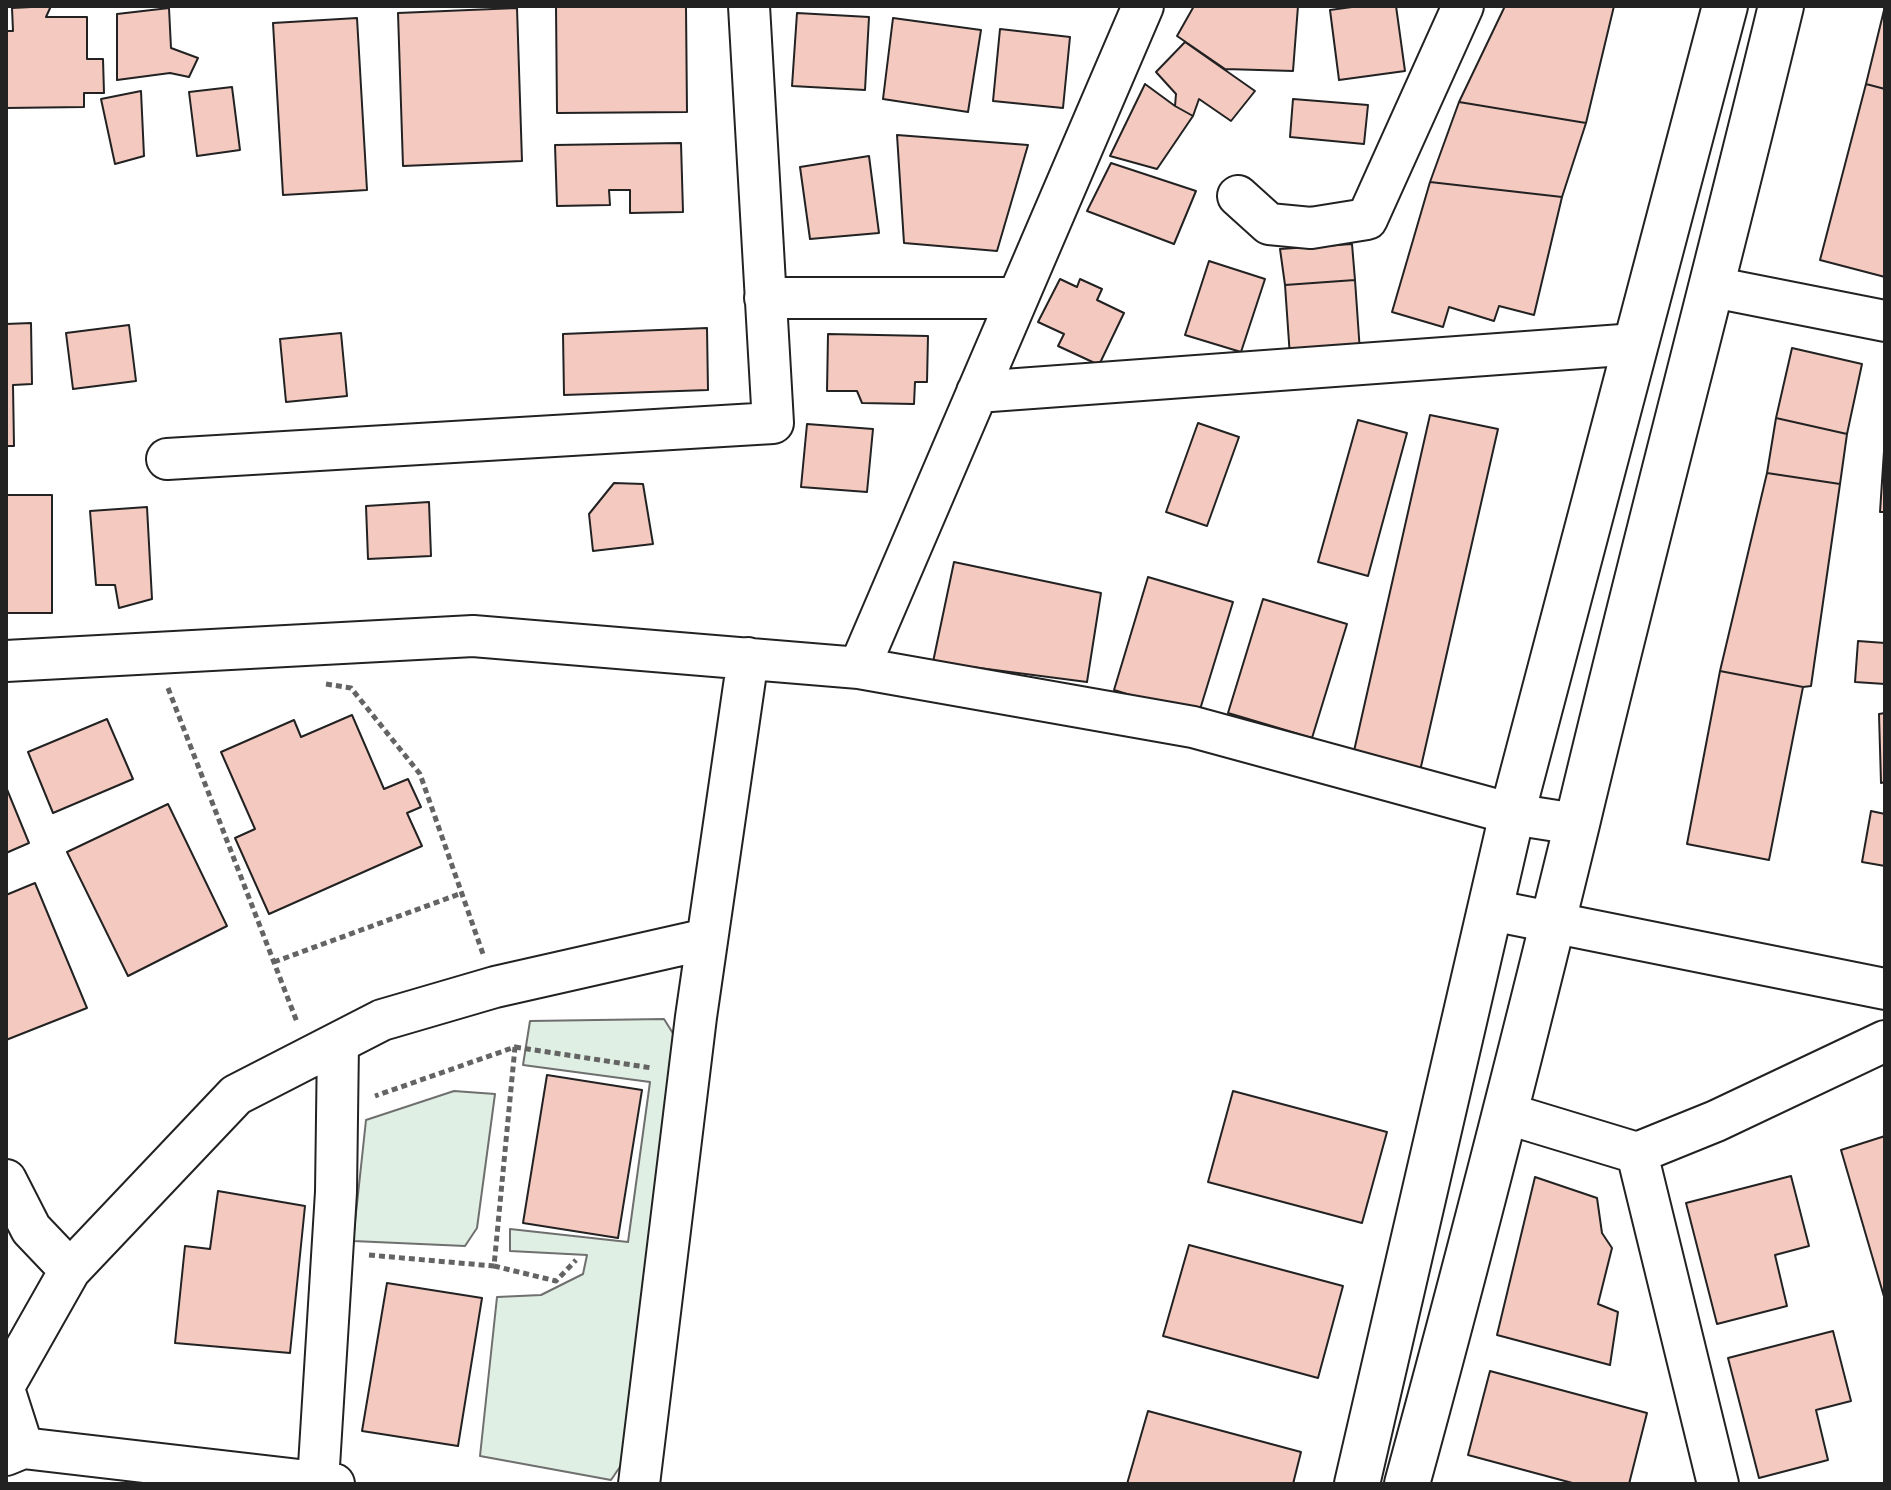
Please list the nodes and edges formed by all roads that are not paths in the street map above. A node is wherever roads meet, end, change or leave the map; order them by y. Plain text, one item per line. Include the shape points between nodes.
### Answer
1 (749, 6) edge
2 (1143, 6) edge
3 (1463, 6) edge
4 (1725, 6) edge
5 (1781, 6) edge
6 (1238, 196) dead end
7 (1713, 287) junction
8 (765, 298) junction
9 (1017, 298) junction
10 (1885, 321) edge
11 (1636, 344) junction
12 (977, 392) junction
13 (167, 459) dead end
14 (748, 658) junction
15 (6, 661) edge
16 (859, 668) junction
17 (1512, 814) junction
18 (1576, 824) junction
19 (1491, 910) junction
20 (1554, 924) junction
21 (707, 939) junction
22 (1885, 989) edge
23 (1885, 1041) edge
24 (324, 1050) junction
25 (1505, 1113) junction
26 (1637, 1153) junction
27 (6, 1180) edge
28 (70, 1270) junction
29 (6, 1383) edge
30 (6, 1395) edge
31 (15, 1452) edge
32 (115, 1471) edge
33 (326, 1483) edge
34 (639, 1484) edge
35 (1357, 1484) edge
36 (1407, 1484) edge
37 (1718, 1484) edge

1 - 8 street
2 - 9 street
3 - 6 street via 1367,219 1311,228 1269,224
4 - 11 main road
5 - 7 main road
7 - 10 street
7 - 18 main road
8 - 9 street
8 - 13 street via 773,423
9 - 12 street
11 - 12 street
11 - 17 main road
12 - 16 street
14 - 15 street via 473,636
14 - 16 street
14 - 21 street
16 - 17 street via 1193,727
17 - 18 street
17 - 19 main road
18 - 20 main road
19 - 20 street
19 - 35 main road
20 - 22 street
20 - 25 main road
21 - 24 street via 495,987 382,1020
21 - 34 street
23 - 26 street
24 - 28 street via 236,1095
24 - 33 street via 336,1192
25 - 26 street
25 - 36 main road
26 - 37 street
27 - 28 street via 31,1229
28 - 29 street
30 - 31 street
31 - 32 street
32 - 33 street

